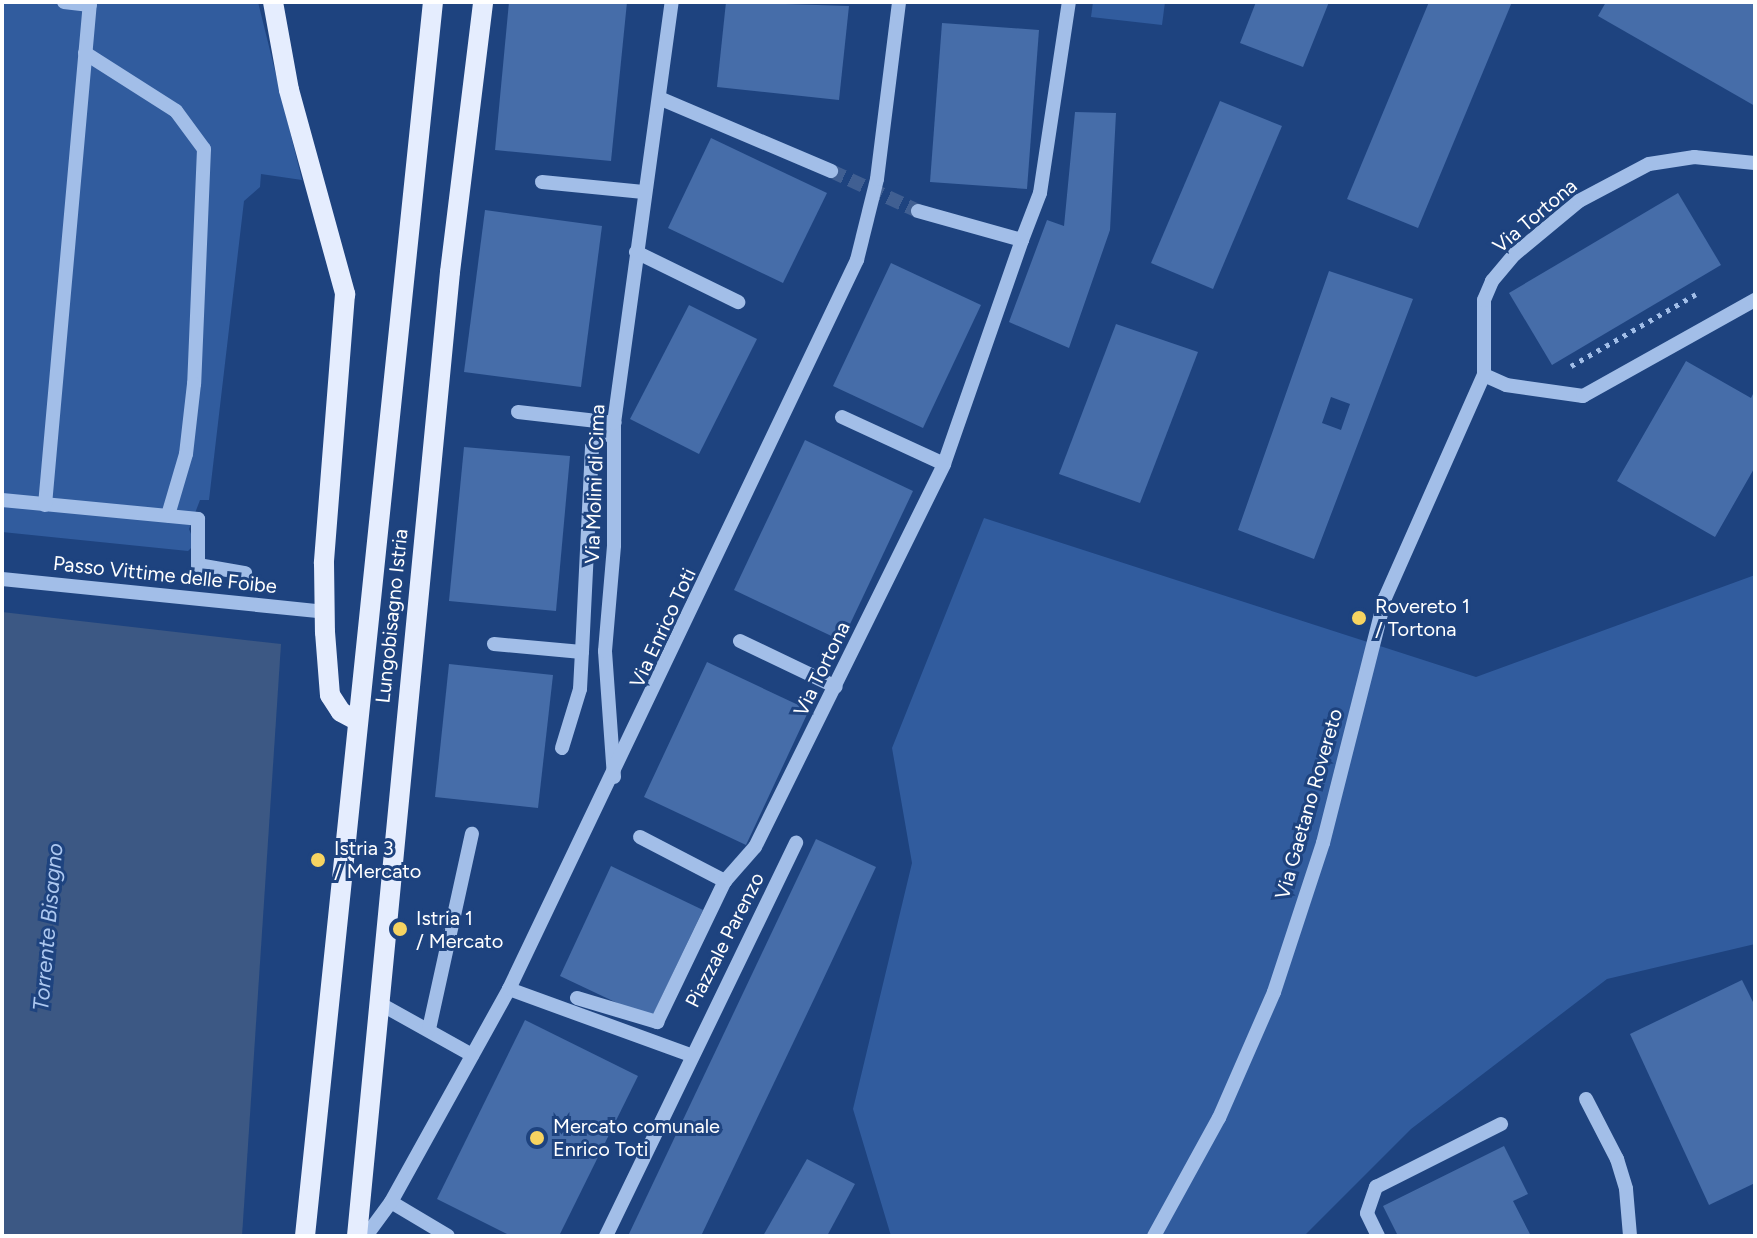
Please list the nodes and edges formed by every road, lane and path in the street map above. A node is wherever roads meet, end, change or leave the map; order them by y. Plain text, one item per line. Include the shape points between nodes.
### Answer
1 (64, 2) edge
2 (273, 2) edge
3 (433, 2) edge
4 (483, 2) edge
5 (672, 2) edge
6 (899, 2) edge
7 (1069, 2) edge
8 (90, 3) edge
9 (85, 53) junction
10 (659, 98) junction
11 (1755, 163) edge
12 (831, 171) tunnel mouth
13 (542, 182) dead end
14 (644, 192) junction
15 (918, 211) tunnel mouth
16 (1022, 240) junction
17 (636, 252) junction
18 (1696, 294) dead end
19 (1755, 300) edge
20 (738, 302) dead end
21 (1560, 372) dead end
22 (1484, 375) junction
23 (518, 412) dead end
24 (842, 417) dead end
25 (614, 423) junction
26 (944, 464) junction
27 (2, 500) edge
28 (45, 505) junction
29 (168, 515) junction
30 (245, 573) dead end
31 (2, 579) edge
32 (325, 612) junction
33 (740, 641) dead end
34 (494, 644) dead end
35 (582, 652) junction
36 (836, 687) junction
37 (356, 720) junction
38 (562, 748) dead end
39 (614, 777) junction
40 (472, 834) dead end
41 (640, 837) dead end
42 (796, 843) dead end
43 (725, 881) junction
44 (509, 989) junction
45 (577, 998) dead end
46 (377, 1002) junction
47 (429, 1029) junction
48 (472, 1055) junction
49 (690, 1055) junction
50 (1586, 1099) dead end
51 (1501, 1124) dead end
52 (391, 1202) junction
53 (305, 1236) edge
54 (357, 1236) edge
55 (366, 1236) edge
56 (448, 1236) edge
57 (606, 1236) edge
58 (1154, 1236) edge
59 (1378, 1236) edge
60 (1630, 1236) edge

1 - 8 street
2 - 32 main road via 289,90 345,294
3 - 37 main road, Lungobisagno Istria
4 - 46 main road, Lungobisagno Istria via 450,272
5 - 10 street, Via Molini di Cima
6 - 39 street, Via Enrico Toti via 877,179 857,260
7 - 16 street, Via Tortona via 1040,193
8 - 9 street
9 - 28 street
9 - 29 street via 176,111 204,149 194,384 186,454
10 - 12 street
10 - 14 street, Via Molini di Cima
11 - 22 street, Via Tortona via 1694,157 1649,164 1579,201 1515,254 1492,281 1484,300
13 - 14 street
14 - 17 street, Via Molini di Cima
15 - 16 street
16 - 26 street, Via Tortona
17 - 20 street
17 - 25 street, Via Molini di Cima
18 - 21 path
19 - 22 street via 1583,396 1506,385
22 - 58 street, Via Gaetano Rovereto via 1450,440 1385,598 1323,843 1274,992 1219,1118
23 - 25 street
24 - 26 street
25 - 35 street via 592,447
25 - 39 street, Via Molini di Cima via 614,545 605,651
26 - 36 street, Via Tortona
27 - 28 street
28 - 29 street
29 - 30 street via 198,519 198,565
31 - 32 street, Passo Vittime delle Foibe
32 - 37 main road via 330,695 341,712
33 - 36 street
34 - 35 street
35 - 38 street via 580,689
36 - 43 street, Via Tortona via 755,847
37 - 53 main road, Lungobisagno Istria
39 - 44 street, Via Enrico Toti
40 - 47 street
41 - 43 street
42 - 49 street, Piazzale Parenzo
43 - 45 street, Via Tortona via 657,1022
44 - 48 street, Via Enrico Toti
44 - 49 street
46 - 47 street
46 - 54 main road, Lungobisagno Istria
47 - 48 street
48 - 52 street, Via Enrico Toti
49 - 57 street, Piazzale Parenzo
50 - 60 street via 1617,1159
51 - 59 street via 1376,1187 1367,1213
52 - 55 street, Via Enrico Toti
52 - 56 street

